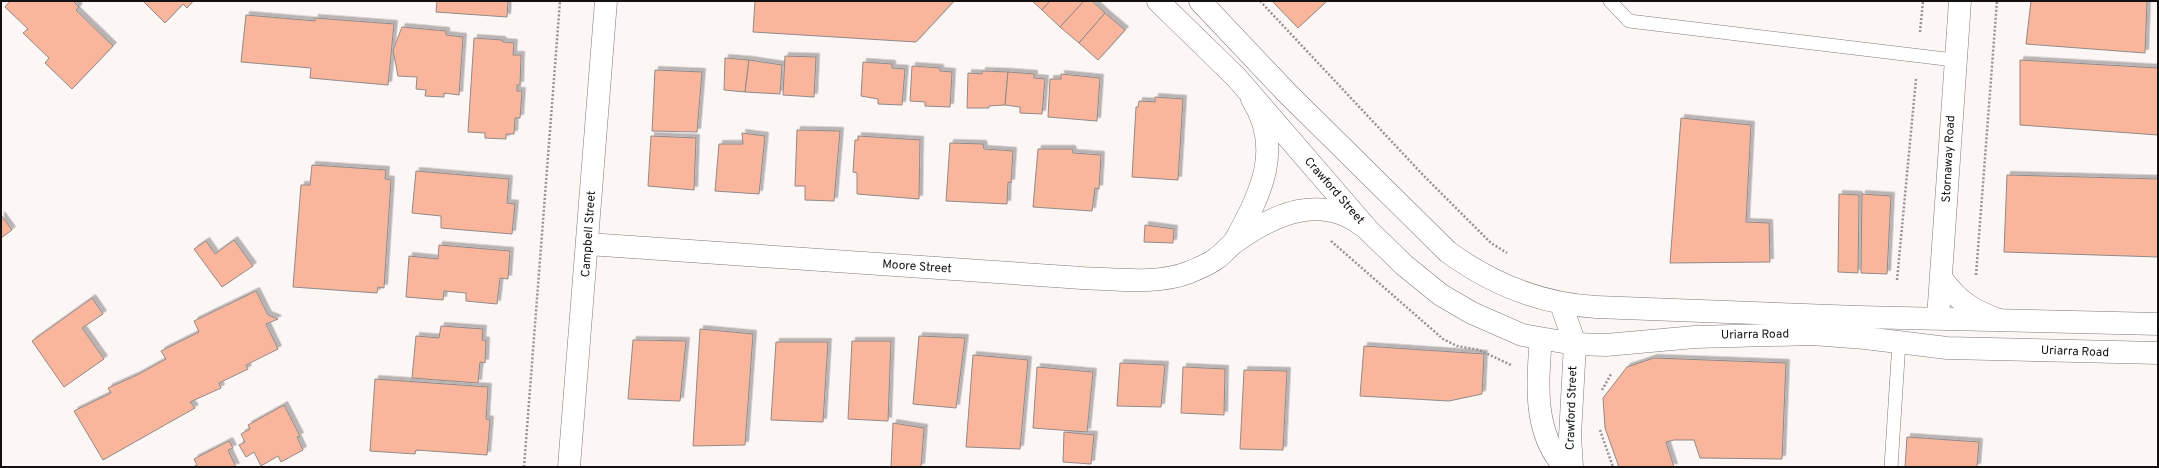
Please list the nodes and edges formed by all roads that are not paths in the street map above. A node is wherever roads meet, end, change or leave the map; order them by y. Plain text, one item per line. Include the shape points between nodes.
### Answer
1 (606, 1) edge
2 (1158, 1) edge
3 (1200, 1) edge
4 (1610, 1) edge
5 (1960, 1) edge
6 (1954, 60) junction
7 (1236, 77) junction
8 (1369, 231) junction
9 (1235, 242) junction
10 (588, 244) junction
11 (1942, 279) junction
12 (1561, 304) junction
13 (1938, 318) junction
14 (1999, 320) junction
15 (2158, 324) edge
16 (1541, 339) junction
17 (1899, 342) junction
18 (1575, 344) junction
19 (1968, 348) junction
20 (2158, 353) edge
21 (570, 467) edge
22 (1565, 467) edge
23 (1572, 467) edge
24 (1892, 467) edge

1 - 10 main road, Campbell Street
2 - 7 main road, Crawford Street
3 - 12 main road via 1287,94 1448,252 1498,282 1528,295
4 - 6 lane via 1629,21
5 - 6 main road, Stornaway Road
6 - 11 main road, Stornaway Road
7 - 8 main road, Crawford Street
7 - 9 main road, Moore Street via 1260,115 1267,141 1267,155 1265,177 1259,195
8 - 9 main road, Moore Street via 1342,212 1312,209 1283,215
8 - 16 main road, Crawford Street via 1409,270 1441,295 1509,330
9 - 10 main road, Moore Street via 1217,258 1190,272 1160,280
10 - 21 main road, Campbell Street
11 - 13 main road, Stornaway Road
11 - 14 main road, Uriarra Road via 1967,306
12 - 13 main road, Uriarra Road via 1704,312
12 - 16 main road, Crawford Street
12 - 18 main road, Crawford Street
13 - 14 main road, Uriarra Road
13 - 19 main road via 1951,335
14 - 15 main road, Uriarra Road
16 - 18 main road, Uriarra Road
16 - 22 main road, Crawford Street via 1540,398 1543,427 1551,449
17 - 18 main road, Uriarra Road via 1836,336 1769,334 1606,345
17 - 19 main road, Uriarra Road
17 - 24 lane
18 - 23 main road, Crawford Street via 1570,436
19 - 20 main road, Uriarra Road

